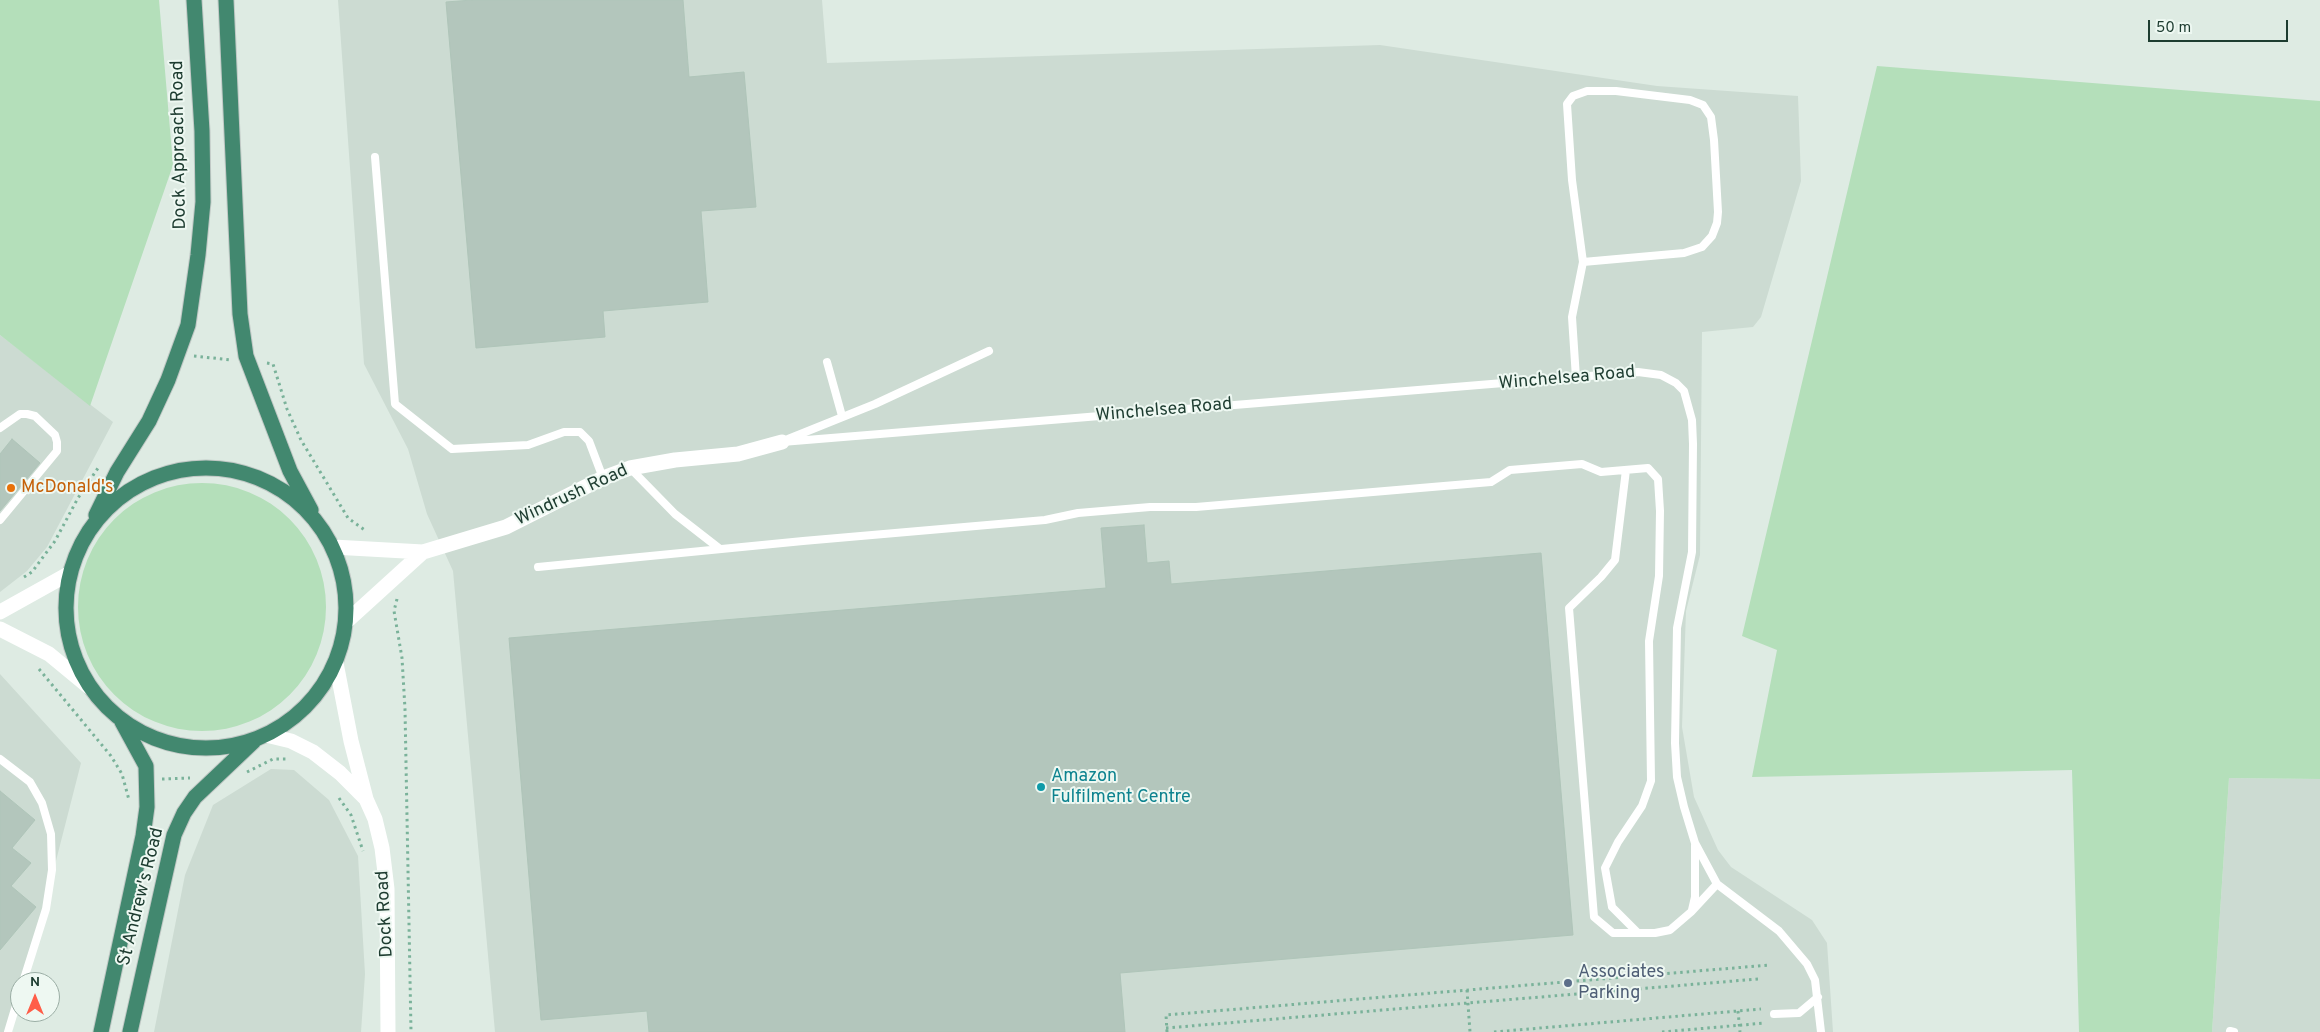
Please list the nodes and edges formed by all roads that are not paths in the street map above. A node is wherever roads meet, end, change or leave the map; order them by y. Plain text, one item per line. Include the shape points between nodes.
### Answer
1 (194, 0) edge
2 (226, 0) edge
3 (374, 156) dead end
4 (1583, 262) junction
5 (989, 351) dead end
6 (828, 362) dead end
7 (1576, 378) junction
8 (842, 416) junction
9 (0, 428) edge
10 (782, 442) junction
11 (630, 468) junction
12 (1626, 470) junction
13 (603, 478) junction
14 (0, 520) edge
15 (323, 531) junction
16 (87, 534) junction
17 (332, 547) junction
18 (720, 549) junction
19 (422, 552) junction
20 (538, 567) dead end
21 (70, 573) junction
22 (0, 612) edge
23 (346, 622) junction
24 (0, 629) edge
25 (336, 663) junction
26 (89, 687) junction
27 (122, 721) junction
28 (261, 737) junction
29 (0, 759) edge
30 (366, 799) junction
31 (1695, 842) junction
32 (1717, 884) junction
33 (1691, 912) junction
34 (1636, 932) junction
35 (26, 972) edge
36 (1818, 997) junction
37 (1774, 1018) road end
38 (101, 1032) edge
39 (130, 1032) edge
40 (388, 1032) edge
41 (1821, 1032) edge
42 (2230, 1032) edge
43 (2234, 1032) edge

1 - 16 highway, Dock Approach Road via 203,202 188,325 149,421 117,472
2 - 15 highway via 240,314 248,361 290,471
3 - 13 lane via 395,404 452,449 528,445 564,432 580,432 589,441
4 - 4 lane via 1566,104 1573,96 1587,91 1690,100 1703,105 1711,117 1714,140 1718,212 1712,236 1702,247 1684,253
4 - 7 lane via 1572,318
5 - 8 lane
6 - 8 lane
7 - 10 lane, Winchelsea Road
7 - 31 lane, Winchelsea Road via 1638,372 1661,375 1684,391 1690,412 1694,444 1692,543 1677,628 1675,743 1677,776
8 - 10 lane
9 - 14 lane via 20,414 27,414 35,416 58,442 57,451
10 - 11 street, Windrush Road via 738,454
11 - 13 street, Windrush Road
11 - 18 lane via 675,514
12 - 18 lane via 1601,472 1582,464 1510,470 1491,482 1483,483 1196,507 1078,513 1045,520
12 - 34 lane via 1648,468 1658,479 1660,511 1659,576 1649,641 1650,781 1642,806 1605,868 1612,907
12 - 34 lane via 1615,560 1569,608 1594,917 1613,933
13 - 19 street, Windrush Road via 506,527
15 - 16 highway via 288,494 250,476 217,468 175,472 143,483 121,496
15 - 17 highway
16 - 21 highway
17 - 19 street, Windrush Road
17 - 23 highway via 345,589
18 - 20 lane
19 - 23 street, Windrush Road
21 - 22 street
21 - 26 highway via 65,602 67,632 75,660
23 - 25 highway
24 - 26 street via 48,654
25 - 28 highway via 308,705 288,722
25 - 30 street, Dock Road via 343,708
26 - 27 highway
27 - 28 highway via 165,743 195,748 226,747
27 - 38 highway, St Andrew's Road via 146,766 147,807
28 - 30 street, Dock Road via 291,741 312,752 340,773
28 - 39 highway, St Andrew's Road via 195,797 174,835
29 - 35 lane via 30,782 42,803 51,834 52,870 46,909
30 - 40 street, Dock Road via 375,819 387,889
31 - 32 lane, Winchelsea Road
31 - 33 lane via 1695,897
32 - 33 lane
32 - 36 lane, Winchelsea Road via 1792,944 1815,980
33 - 34 lane via 1670,930
36 - 37 lane via 1799,1013
36 - 41 lane, Winchelsea Road
42 - 43 lane

